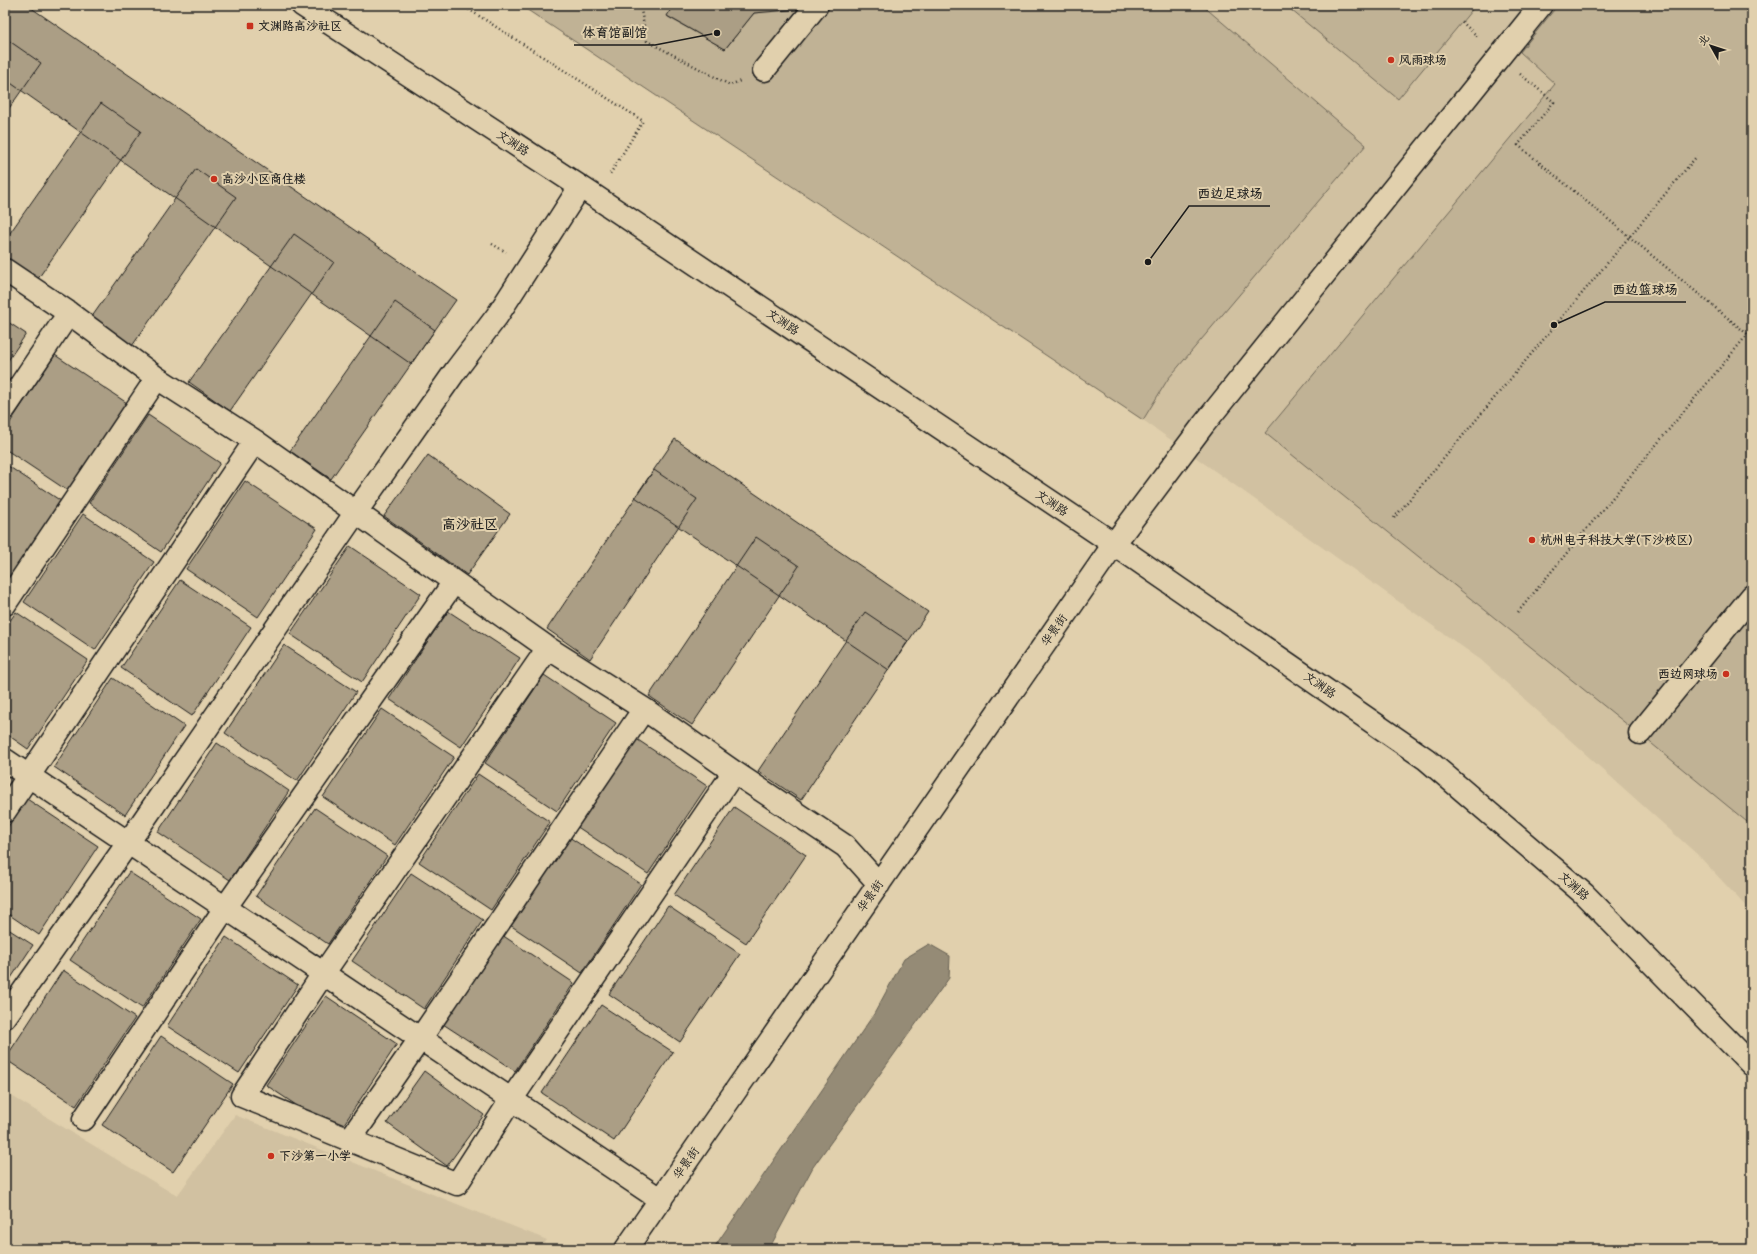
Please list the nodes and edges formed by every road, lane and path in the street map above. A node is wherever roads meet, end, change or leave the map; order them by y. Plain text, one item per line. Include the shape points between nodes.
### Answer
1 (302, 5) edge
2 (462, 5) edge
3 (640, 5) edge
4 (817, 5) edge
5 (1541, 5) edge
6 (1462, 22) dead end
7 (1499, 57) junction
8 (764, 70) joint
9 (643, 121) dead end
10 (1697, 156) dead end
11 (580, 187) junction
12 (1630, 237) junction
13 (5, 270) edge
14 (69, 313) junction
15 (1752, 328) edge
16 (1747, 334) junction
17 (1752, 338) edge
18 (157, 378) junction
19 (5, 408) edge
20 (255, 441) junction
21 (356, 512) junction
22 (1394, 518) dead end
23 (1114, 544) junction
24 (454, 582) junction
25 (1752, 596) edge
26 (5, 604) edge
27 (1518, 612) dead end
28 (548, 648) junction
29 (644, 709) junction
30 (1640, 733) dead end
31 (5, 760) edge
32 (734, 772) junction
33 (29, 776) junction
34 (5, 811) edge
35 (128, 843) junction
36 (879, 884) junction
37 (225, 908) junction
38 (323, 974) junction
39 (5, 1017) edge
40 (420, 1039) junction
41 (1752, 1065) edge
42 (512, 1100) junction
43 (84, 1119) dead end
44 (349, 1141) junction
45 (660, 1200) junction
46 (626, 1249) edge

1 - 11 street, 文渊路
2 - 9 path
3 - 8 path via 646,41 730,85
4 - 8 street
5 - 7 street, 华景街
6 - 7 path
7 - 12 path via 1554,102 1518,145
7 - 23 street, 华景街 via 1204,424
10 - 12 path
11 - 21 street via 497,316
11 - 23 street, 文渊路
12 - 16 path
12 - 22 path
13 - 14 street
14 - 18 street
14 - 19 street
15 - 16 path
16 - 17 path
16 - 27 path
18 - 20 street
18 - 26 street
20 - 21 street
20 - 33 street
21 - 24 street
21 - 35 street
23 - 36 street, 华景街
23 - 41 street, 文渊路 via 1426,759 1584,894
24 - 28 street
24 - 37 street
25 - 30 street
28 - 29 street
28 - 38 street
29 - 32 street
29 - 40 street
31 - 33 street
32 - 36 street via 845,846
32 - 42 street
33 - 34 street
33 - 35 street
35 - 37 street
35 - 39 street
36 - 45 street, 华景街
37 - 38 street
37 - 43 street
38 - 40 street
38 - 44 street via 242,1096
40 - 42 street
40 - 44 street
42 - 44 street via 457,1184
42 - 45 street
45 - 46 street, 华景街

